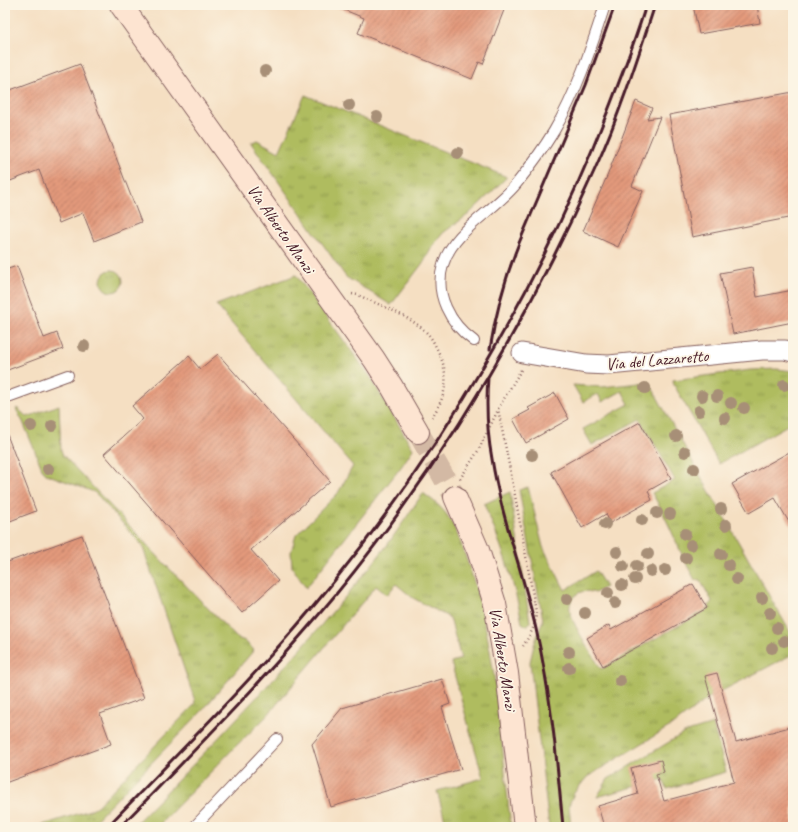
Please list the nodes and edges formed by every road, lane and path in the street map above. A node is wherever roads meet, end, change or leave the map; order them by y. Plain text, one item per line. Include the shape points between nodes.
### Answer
1 (110, 5) edge
2 (121, 5) edge
3 (605, 5) edge
4 (138, 29) junction
5 (348, 294) dead end
6 (474, 341) dead end
7 (793, 352) edge
8 (526, 354) joint
9 (68, 374) dead end
10 (5, 398) edge
11 (498, 409) junction
12 (424, 427) joint
13 (456, 491) joint
14 (522, 646) dead end
15 (277, 739) dead end
16 (194, 827) edge
17 (525, 827) edge

1 - 4 main road, Via Alberto Manzi
2 - 4 main road, Via Alberto Manzi
3 - 6 lane via 588,57 554,131 516,184 450,247 443,265 440,284 444,304 455,323
4 - 12 main road, Via Alberto Manzi via 392,387
5 - 12 path via 358,295 402,316 427,333 435,344 444,366 446,388 443,399
7 - 8 street, Via del Lazzaretto via 762,350 609,365 586,364
8 - 11 path
9 - 10 lane
11 - 13 path
11 - 14 path via 536,612 534,626
13 - 17 main road, Via Alberto Manzi via 495,604 507,673
15 - 16 lane

